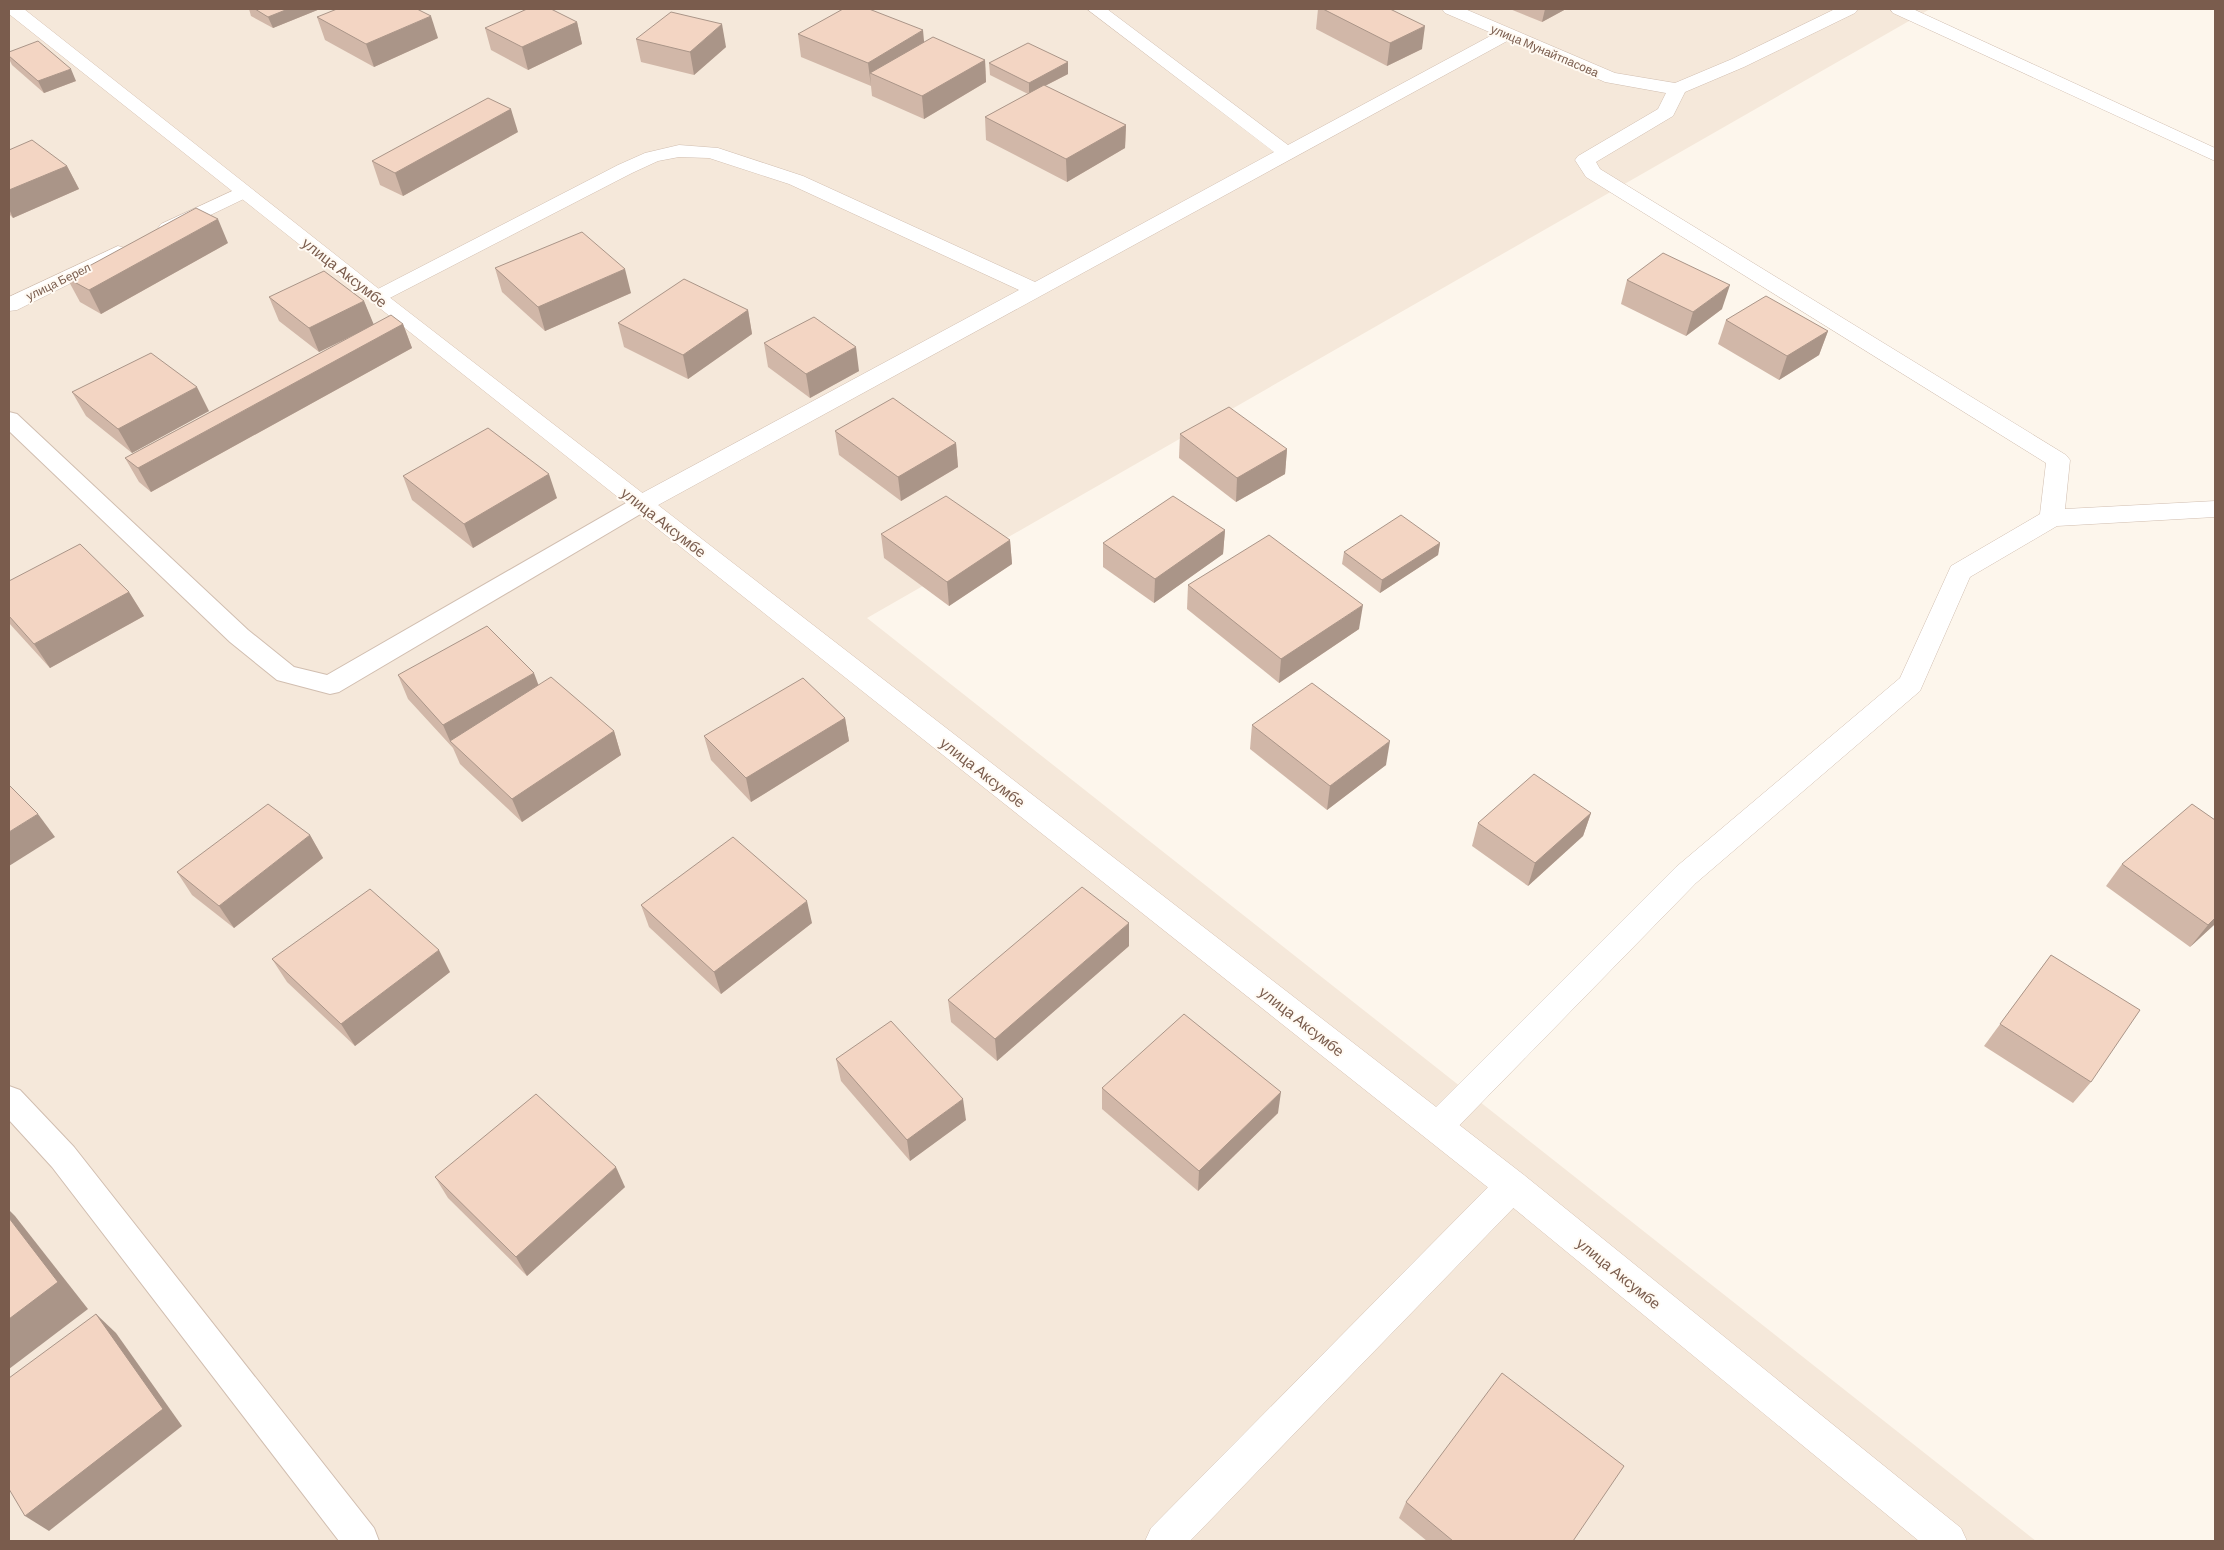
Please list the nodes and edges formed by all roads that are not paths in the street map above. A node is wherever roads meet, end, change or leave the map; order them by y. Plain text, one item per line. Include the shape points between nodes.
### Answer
1 (13, 9) edge
2 (1096, 9) edge
3 (1451, 9) edge
4 (1849, 9) edge
5 (1899, 9) edge
6 (1507, 34) junction
7 (1677, 89) junction
8 (1287, 153) junction
9 (2215, 154) edge
10 (244, 192) junction
11 (1036, 290) junction
12 (377, 297) junction
13 (9, 305) edge
14 (9, 419) edge
15 (641, 504) junction
16 (2215, 509) edge
17 (2052, 518) junction
18 (9, 1099) edge
19 (1437, 1127) junction
20 (1512, 1186) junction
21 (360, 1541) edge
22 (1164, 1541) edge
23 (1948, 1541) edge

1 - 10 street, улица Аксумбе
2 - 8 street
3 - 6 street, улица Мунайтпасова
4 - 7 street
5 - 9 street
6 - 7 street, улица Мунайтпасова via 1611,78
6 - 8 street
7 - 17 street via 1666,112 1585,160 1593,173 2058,460
8 - 11 street
10 - 12 street, улица Аксумбе
10 - 13 street, улица Берел
11 - 12 street via 796,180 711,152 679,151 625,168
11 - 15 street
12 - 15 street, улица Аксумбе
14 - 15 lane via 239,636 286,674 330,685
15 - 19 street, улица Аксумбе
16 - 17 street
17 - 19 street via 1960,572 1911,684 1686,875
18 - 21 lane via 63,1157
19 - 20 street, улица Аксумбе
20 - 22 street
20 - 23 street, улица Аксумбе

